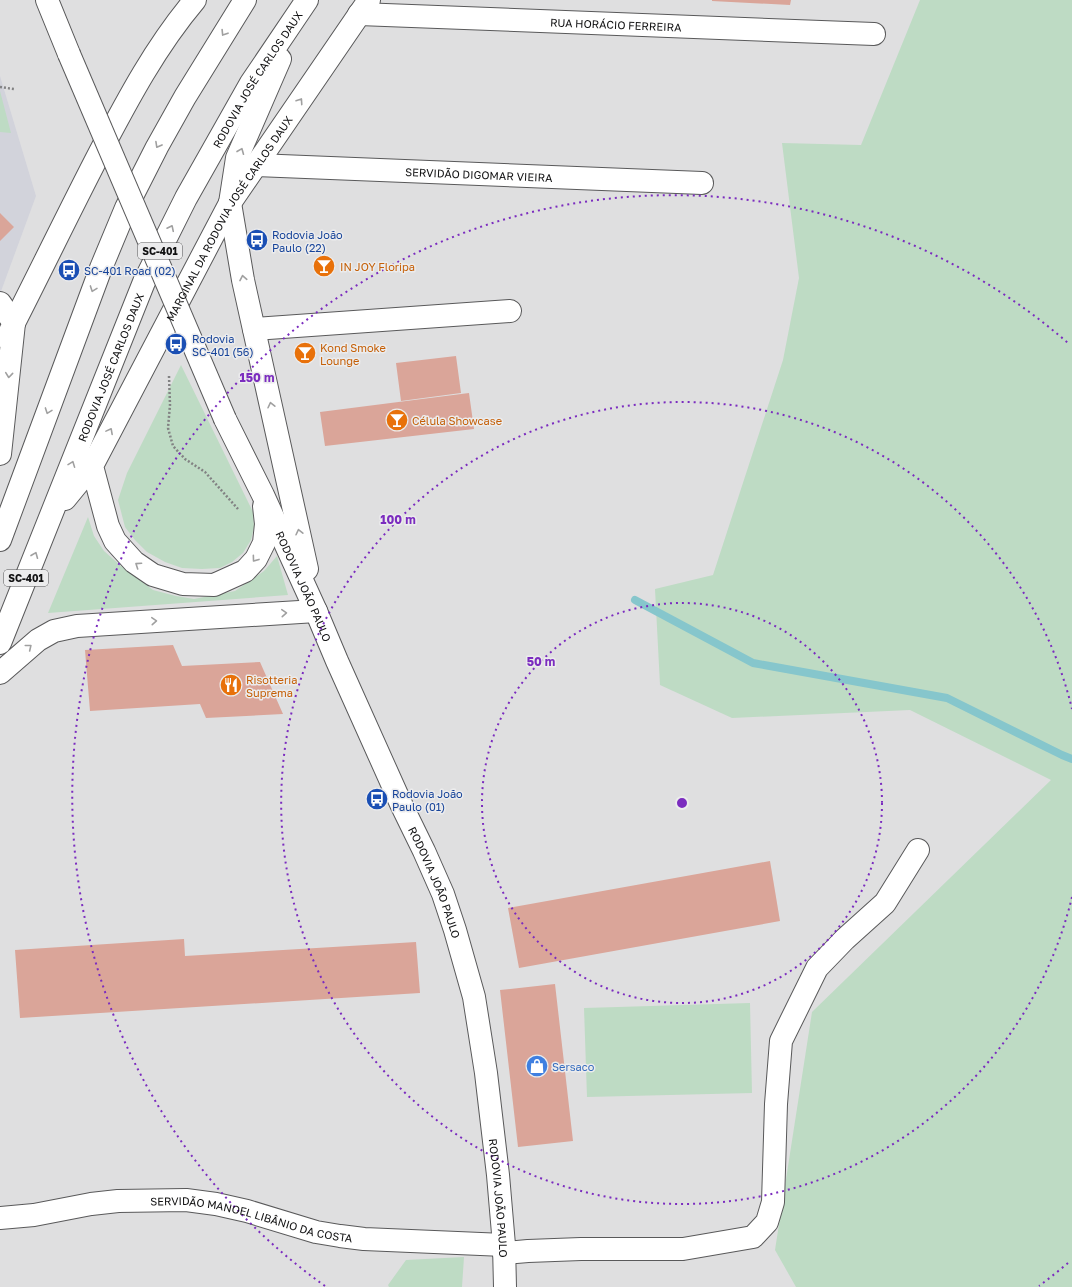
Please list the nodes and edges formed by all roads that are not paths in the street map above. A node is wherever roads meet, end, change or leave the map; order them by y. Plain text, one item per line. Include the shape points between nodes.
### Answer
1 (47, 0) edge
2 (195, 0) edge
3 (245, 0) edge
4 (305, 3) edge
5 (364, 7) edge
6 (874, 34) dead end
7 (256, 165) junction
8 (702, 183) dead end
9 (230, 203) junction
10 (0, 303) edge
11 (510, 311) dead end
12 (14, 323) junction
13 (254, 329) junction
14 (0, 352) edge
15 (0, 454) edge
16 (92, 466) junction
17 (263, 495) junction
18 (53, 514) junction
19 (0, 540) edge
20 (316, 611) junction
21 (0, 644) edge
22 (0, 673) edge
23 (918, 850) dead end
24 (0, 1218) edge
25 (504, 1249) junction
26 (505, 1287) edge

1 - 17 main road, RODOVIA JOÃO PAULO, bridge via 225,419
2 - 12 main road via 152,57 128,99
3 -> 19 main road via 189,91 126,208 101,268
9 -> 4 main road via 237,158
18 -> 4 main road, RODOVIA JOSÉ CARLOS DAUX / SC-401 via 148,275 186,198 251,83
5 - 6 main road, RUA HORÁCIO FERREIRA
7 -> 5 main road, MARGINAL DA RODOVIA JOSÉ CARLOS DAUX
7 - 8 main road, SERVIDÃO DIGOMAR VIEIRA
7 - 9 main road, MARGINAL DA RODOVIA JOSÉ CARLOS DAUX
13 -> 9 main road
16 -> 9 main road, MARGINAL DA RODOVIA JOSÉ CARLOS DAUX
10 - 12 main road
11 - 13 main road
12 - 14 main road
12 -> 15 main road
20 -> 13 main road
17 -> 16 main road via 266,524 264,543 245,571 214,585 183,584 153,575 134,562 115,541 108,526
16 - 18 main road, MARGINAL DA RODOVIA JOSÉ CARLOS DAUX
17 - 20 main road, RODOVIA JOÃO PAULO
21 -> 18 main road, RODOVIA JOSÉ CARLOS DAUX / SC-401
22 -> 20 main road via 38,640 54,631 77,626
20 - 25 main road, RODOVIA JOÃO PAULO via 443,894 455,930 474,997 486,1073
23 - 25 main road, SERVIDÃO MANOEL LIBÂNIO DA COSTA via 886,903 817,968 781,1041 773,1202 767,1222 753,1237 683,1249
24 - 25 main road, SERVIDÃO MANOEL LIBÂNIO DA COSTA via 118,1201 186,1200 247,1211 316,1232 340,1236
25 - 26 main road, RODOVIA JOÃO PAULO

